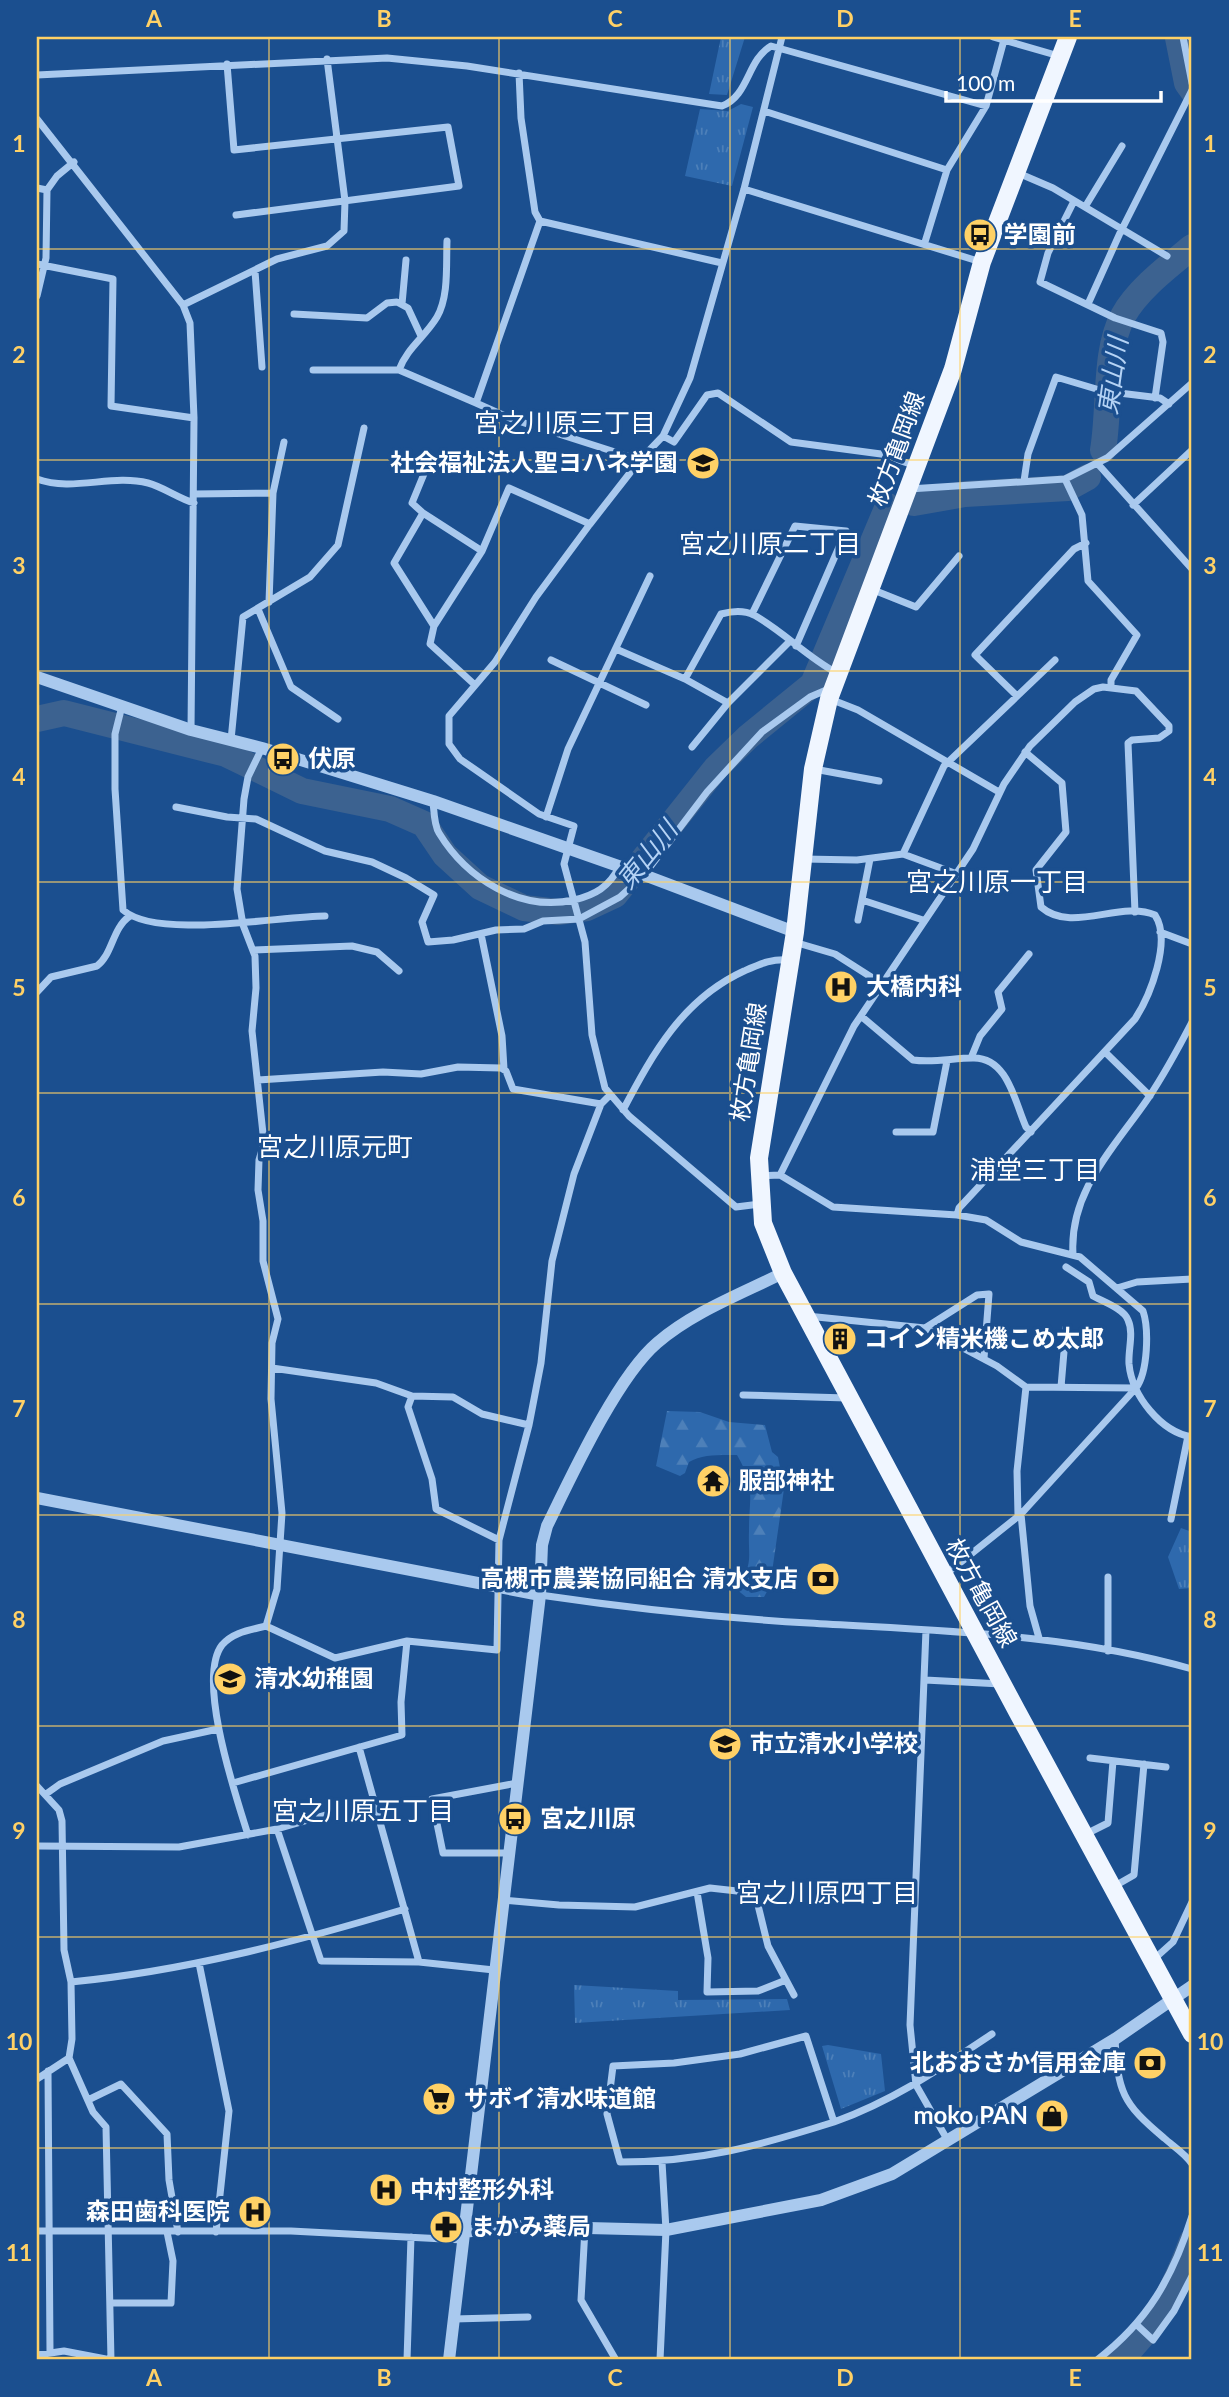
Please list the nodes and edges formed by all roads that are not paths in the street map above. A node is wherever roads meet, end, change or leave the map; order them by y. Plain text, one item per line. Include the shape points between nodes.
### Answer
1 (782, 37) edge
2 (993, 37) edge
3 (1068, 37) edge
4 (1183, 37) edge
5 (1004, 40) junction
6 (779, 47) junction
7 (1060, 57) junction
8 (327, 59) junction
9 (228, 64) junction
10 (519, 73) junction
11 (37, 75) edge
12 (1192, 83) edge
13 (1191, 92) edge
14 (986, 106) junction
15 (764, 111) junction
16 (37, 119) edge
17 (339, 139) junction
18 (1122, 146) dead end
19 (74, 162) junction
20 (947, 170) junction
21 (1018, 173) junction
22 (37, 188) edge
23 (744, 189) junction
24 (47, 190) junction
25 (345, 201) junction
26 (1074, 201) junction
27 (1085, 207) junction
28 (236, 215) dead end
29 (540, 221) junction
30 (1122, 229) junction
31 (447, 241) dead end
32 (925, 242) junction
33 (1167, 256) dead end
34 (406, 260) dead end
35 (982, 262) junction
36 (722, 263) junction
37 (41, 265) edge
38 (255, 271) junction
39 (37, 296) edge
40 (402, 304) junction
41 (1088, 304) junction
42 (183, 305) junction
43 (294, 314) dead end
44 (421, 336) junction
45 (262, 368) dead end
46 (313, 370) dead end
47 (399, 370) junction
48 (1192, 383) edge
49 (1155, 398) junction
50 (476, 403) junction
51 (1169, 404) junction
52 (194, 418) junction
53 (364, 428) dead end
54 (663, 436) junction
55 (284, 442) dead end
56 (1192, 450) edge
57 (640, 460) junction
58 (1097, 463) junction
59 (918, 466) junction
60 (426, 469) dead end
61 (37, 480) edge
62 (1024, 481) junction
63 (1068, 484) junction
64 (908, 489) junction
65 (273, 493) junction
66 (194, 494) junction
67 (194, 503) junction
68 (1133, 505) junction
69 (423, 513) junction
70 (590, 524) junction
71 (1086, 543) junction
72 (482, 551) junction
73 (958, 556) dead end
74 (1192, 569) edge
75 (650, 576) dead end
76 (871, 589) junction
77 (270, 602) junction
78 (258, 609) junction
79 (752, 614) junction
80 (433, 626) junction
81 (792, 644) junction
82 (616, 649) junction
83 (551, 660) dead end
84 (1055, 660) dead end
85 (37, 677) edge
86 (685, 679) junction
87 (598, 682) junction
88 (832, 682) junction
89 (475, 685) junction
90 (1111, 687) junction
91 (1016, 695) junction
92 (728, 703) junction
93 (646, 705) dead end
94 (122, 706) junction
95 (338, 719) dead end
96 (191, 730) junction
97 (231, 740) junction
98 (692, 747) dead end
99 (262, 748) junction
100 (1026, 752) junction
101 (948, 761) junction
102 (813, 769) junction
103 (880, 781) dead end
104 (999, 792) junction
105 (433, 801) junction
106 (176, 807) dead end
107 (242, 816) junction
108 (546, 817) junction
109 (571, 850) junction
110 (903, 854) junction
111 (803, 859) junction
112 (870, 859) junction
113 (623, 868) junction
114 (957, 874) junction
115 (644, 875) junction
116 (862, 900) junction
117 (575, 901) junction
118 (1135, 912) junction
119 (130, 916) junction
120 (325, 916) dead end
121 (578, 917) junction
122 (858, 920) dead end
123 (923, 920) junction
124 (243, 925) junction
125 (1160, 932) junction
126 (481, 934) junction
127 (794, 937) junction
128 (1192, 944) edge
129 (253, 950) junction
130 (1029, 954) dead end
131 (791, 960) junction
132 (399, 971) dead end
133 (882, 984) junction
134 (37, 992) edge
135 (861, 1016) junction
136 (1192, 1022) edge
137 (1189, 1038) edge
138 (1105, 1053) junction
139 (971, 1058) junction
140 (947, 1061) junction
141 (504, 1069) junction
142 (258, 1080) junction
143 (609, 1096) junction
144 (1150, 1096) junction
145 (601, 1104) junction
146 (623, 1110) junction
147 (896, 1132) dead end
148 (1031, 1132) junction
149 (780, 1175) junction
150 (759, 1176) junction
151 (760, 1204) junction
152 (957, 1215) junction
153 (1073, 1254) junction
154 (1066, 1267) dead end
155 (783, 1273) junction
156 (1192, 1279) edge
157 (1117, 1288) junction
158 (806, 1316) junction
159 (925, 1328) junction
160 (1066, 1328) dead end
161 (984, 1359) junction
162 (272, 1368) junction
163 (1026, 1387) junction
164 (1061, 1387) junction
165 (1136, 1388) junction
166 (743, 1395) dead end
167 (412, 1396) junction
168 (849, 1398) junction
169 (529, 1425) junction
170 (1190, 1436) edge
171 (37, 1498) edge
172 (1020, 1515) junction
173 (1171, 1519) dead end
174 (499, 1540) junction
175 (281, 1543) junction
176 (943, 1576) junction
177 (1108, 1577) dead end
178 (499, 1588) junction
179 (540, 1595) junction
180 (266, 1626) junction
181 (926, 1630) junction
182 (974, 1632) junction
183 (1039, 1638) junction
184 (407, 1641) junction
185 (1108, 1651) junction
186 (1192, 1669) edge
187 (925, 1679) junction
188 (1005, 1684) junction
189 (218, 1729) junction
190 (359, 1747) junction
191 (1090, 1758) dead end
192 (1113, 1761) junction
193 (1144, 1764) junction
194 (1166, 1767) dead end
195 (233, 1783) junction
196 (517, 1783) junction
197 (37, 1786) edge
198 (46, 1794) junction
199 (374, 1801) junction
200 (277, 1829) junction
201 (1085, 1834) junction
202 (248, 1835) junction
203 (37, 1846) edge
204 (61, 1848) junction
205 (508, 1853) junction
206 (1113, 1887) junction
207 (697, 1892) junction
208 (503, 1900) junction
209 (1192, 1902) edge
210 (405, 1909) junction
211 (314, 1936) junction
212 (1153, 1960) junction
213 (419, 1962) junction
214 (199, 1964) junction
215 (494, 1970) junction
216 (786, 1980) junction
217 (71, 1982) junction
218 (1192, 1986) edge
219 (794, 1996) dead end
220 (1173, 1999) junction
221 (992, 2034) dead end
222 (1192, 2034) edge
223 (1115, 2039) junction
224 (69, 2058) junction
225 (48, 2071) junction
226 (37, 2079) edge
227 (916, 2085) junction
228 (88, 2100) junction
229 (834, 2122) junction
230 (948, 2141) junction
231 (662, 2162) junction
232 (1192, 2164) edge
233 (1192, 2217) edge
234 (585, 2228) junction
235 (666, 2230) junction
236 (37, 2231) edge
237 (48, 2231) junction
238 (108, 2232) junction
239 (167, 2232) junction
240 (178, 2232) junction
241 (216, 2232) junction
242 (464, 2236) junction
243 (411, 2237) junction
244 (1192, 2276) edge
245 (110, 2303) junction
246 (528, 2317) dead end
247 (454, 2319) junction
248 (1137, 2326) junction
249 (50, 2352) junction
250 (37, 2355) edge
251 (111, 2360) edge
252 (407, 2360) edge
253 (449, 2360) edge
254 (616, 2360) edge
255 (660, 2360) edge
256 (1097, 2360) edge

1 - 6 street
2 - 5 street
3 - 7 main road, 枚方亀岡線
4 - 12 street
5 - 7 street
5 - 14 street
6 - 10 street via 759,53 738,96 722,106
6 - 14 street
6 - 15 street
7 - 21 main road, 枚方亀岡線
8 - 9 street
8 - 10 street via 387,58
8 - 17 street
9 - 11 street
9 - 17 street via 234,150
10 - 29 street via 523,132
13 - 30 street
14 - 20 street
15 - 20 street
15 - 23 street
16 - 19 street
17 - 25 street
17 - 25 street via 448,127 459,186
18 - 27 street
19 - 24 street
19 - 42 street
20 - 32 street
21 - 26 street
21 - 35 main road, 枚方亀岡線
22 - 24 street
23 - 32 street
23 - 36 street
24 - 37 street
25 - 28 street
25 - 38 street via 344,231 327,246 278,259
26 - 27 street
26 - 41 street via 1048,253 1040,282
27 - 30 street
29 - 36 street
29 - 50 street
30 - 33 street
30 - 41 street
31 - 44 street via 444,299
32 - 35 street
34 - 40 street
35 - 59 main road, 枚方亀岡線 via 953,369
36 - 54 street via 690,378
37 - 39 street
37 - 52 street via 113,279 111,406
38 - 42 street
38 - 45 street
40 - 43 street via 387,303 367,318
40 - 44 street
41 - 49 street via 1163,337
42 - 52 street via 190,323
44 - 47 street via 405,353
46 - 47 street
47 - 50 street
48 - 51 street
49 - 51 street
49 - 62 street via 1103,391 1056,377 1028,454
50 - 57 street
51 - 58 street
52 - 66 street
53 - 77 street via 338,545 310,577
54 - 57 street
54 - 59 street via 674,442 707,395 718,393 792,442 881,454
55 - 65 street
56 - 68 street
57 - 70 street
58 - 63 street
58 - 68 street
59 - 64 main road, 枚方亀岡線
60 - 69 street via 412,503
61 - 67 street via 65,485 148,483
62 - 63 street
62 - 64 street
63 - 71 street via 1082,515
64 - 76 main road, 枚方亀岡線
65 - 66 street
65 - 77 street
66 - 67 street
67 - 96 street
68 - 74 street
69 - 72 street
69 - 80 street via 394,563
70 - 72 street via 509,488
70 - 89 street
71 - 90 street via 1088,581 1137,635
71 - 91 street via 1074,550 975,655
72 - 80 street
73 - 76 street via 916,607
75 - 82 street
76 - 88 main road, 枚方亀岡線
77 - 78 street
78 - 95 street via 291,687
78 - 97 street via 243,617
79 - 81 street
79 - 81 street via 796,526 846,531
79 - 86 street via 721,614
80 - 89 street via 430,644
81 - 88 street
81 - 92 street
82 - 86 street
82 - 87 street
83 - 87 street
84 - 91 street
85 - 94 street
86 - 92 street
87 - 93 street
87 - 108 street via 560,769
88 - 101 street via 858,710
88 - 102 main road, 枚方亀岡線
88 - 115 street via 762,732 707,792
89 - 108 street via 449,716 449,744 473,770
90 - 100 street via 1087,692
90 - 118 street via 1136,691 1169,726 1159,738 1128,743
91 - 101 street
92 - 98 street
94 - 96 street
94 - 119 street via 115,734 119,892 120,904
96 - 97 street
97 - 99 street
99 - 105 street
99 - 107 street via 250,771
100 - 104 street
100 - 118 street via 1062,783 1067,824 1066,832 1036,870 1041,907 1054,916
101 - 104 street
101 - 110 street
102 - 103 street
102 - 111 main road, 枚方亀岡線
104 - 114 street
105 - 109 street
105 - 117 street via 437,830 482,879 535,903
106 - 107 street
107 - 124 street via 237,889
107 - 126 street via 325,851 372,862 434,895 422,922 428,943
108 - 109 street via 575,826
109 - 113 street
109 - 117 street via 565,864
110 - 112 street
110 - 114 street
111 - 112 street
111 - 127 main road, 枚方亀岡線
112 - 116 street
113 - 115 street
113 - 117 street via 602,889
114 - 123 street
115 - 121 street via 620,897
115 - 127 street
116 - 122 street
116 - 123 street
117 - 121 street
118 - 125 street via 1155,915
119 - 124 street via 156,922
119 - 134 street via 121,922 97,966 51,977
120 - 124 street
121 - 126 street
121 - 143 street via 585,942 592,1035
123 - 133 street
124 - 129 street
125 - 128 street
125 - 138 street via 1152,989 1135,1019
126 - 141 street via 502,1036
127 - 131 main road, 枚方亀岡線
127 - 133 street via 835,954
129 - 132 street via 352,946 377,952
129 - 142 street via 252,1031
130 - 139 street via 998,992 1002,1009 980,1036
131 - 146 street via 776,958 738,974 688,1009 664,1038
131 - 150 main road, 枚方亀岡線
133 - 135 street
135 - 140 street via 913,1060
135 - 149 street
136 - 137 street
137 - 144 street
138 - 144 street
138 - 148 street
139 - 140 street
139 - 148 street via 1002,1071
140 - 147 street via 933,1132
141 - 142 street via 458,1067 421,1074
141 - 145 street via 513,1089
142 - 162 street via 264,1143 258,1190 263,1261 278,1319
143 - 145 street
143 - 146 street
144 - 153 street via 1101,1162 1082,1199 1073,1232
145 - 169 street via 574,1174 552,1261 549,1314
146 - 151 street via 736,1207
148 - 152 street
149 - 150 street
149 - 152 street via 833,1208
150 - 151 main road, 枚方亀岡線
151 - 155 main road, 枚方亀岡線 via 769,1243
152 - 153 street via 986,1220 1021,1242
153 - 157 street
154 - 165 street via 1089,1282 1093,1296 1124,1313 1129,1321 1129,1360
155 - 158 main road, 枚方亀岡線
155 - 179 street via 684,1325 656,1343 637,1364 547,1526
156 - 157 street via 1137,1282
157 - 165 street via 1136,1303 1146,1322 1141,1381
158 - 159 street
158 - 168 main road, 枚方亀岡線
159 - 161 street
159 - 161 street via 977,1295 989,1294
160 - 164 street
161 - 163 street
162 - 167 street via 376,1383
162 - 175 street
163 - 164 street
163 - 172 street via 1017,1471
164 - 165 street
165 - 170 street via 1158,1420 1177,1434
165 - 172 street
166 - 168 street
167 - 169 street via 453,1397 482,1414
167 - 174 street via 408,1407 432,1479 436,1508
168 - 176 main road, 枚方亀岡線
169 - 174 street
170 - 173 street
171 - 175 street
172 - 176 street
172 - 183 street via 1030,1606
174 - 178 street
175 - 178 street
175 - 180 street via 277,1589
176 - 182 main road, 枚方亀岡線
177 - 185 street
178 - 179 street
178 - 184 street via 497,1650
179 - 181 street via 805,1623
179 - 196 street
180 - 184 street via 335,1658
180 - 189 street via 232,1636 220,1647 215,1665
181 - 182 street
181 - 187 street
182 - 183 street
182 - 188 main road, 枚方亀岡線
183 - 185 street
184 - 190 street via 402,1735
185 - 186 street
187 - 188 street
187 - 227 street via 910,2025
188 - 201 main road, 枚方亀岡線
189 - 195 street
189 - 198 street via 163,1741
190 - 195 street
190 - 199 street
191 - 192 street
192 - 193 street
192 - 201 street via 1108,1823
193 - 194 street
193 - 206 street via 1134,1875
195 - 202 street
196 - 205 street
196 - 205 street via 432,1800 443,1853
197 - 198 street
198 - 204 street via 59,1810
199 - 200 street
199 - 210 street
200 - 202 street
200 - 211 street
201 - 206 main road, 枚方亀岡線
202 - 204 street via 179,1847
203 - 204 street
204 - 217 street via 64,1950
205 - 208 street
206 - 212 main road, 枚方亀岡線
207 - 208 street via 635,1907
207 - 216 street via 710,1888 755,1893 768,1946
207 - 216 street via 708,1958 707,1992 758,1991
208 - 215 street
209 - 212 street via 1173,1942
210 - 211 street
210 - 213 street
211 - 213 street via 321,1961
211 - 214 street
212 - 220 main road, 枚方亀岡線
213 - 215 street
214 - 217 street
214 - 241 street via 229,2111
215 - 242 street
216 - 219 street
217 - 224 street
218 - 220 street
220 - 222 main road, 枚方亀岡線
220 - 223 street
221 - 227 street
223 - 230 street
223 - 232 street via 1117,2081 1124,2097 1149,2127
224 - 225 street
224 - 228 street
225 - 226 street
225 - 237 street
227 - 229 street
227 - 230 street
228 - 238 street via 106,2127
228 - 240 street via 121,2084 167,2134
229 - 231 street via 749,2148
229 - 231 street via 806,2036 740,2054 613,2066 607,2114 620,2162
230 - 235 street via 892,2174 821,2200
231 - 235 street
233 - 248 street via 1182,2250 1152,2308
234 - 235 street
234 - 242 street via 510,2226
234 - 254 street via 581,2300
235 - 255 street
236 - 237 street
237 - 238 street
237 - 249 street
238 - 239 street
238 - 245 street
239 - 240 street
239 - 245 street via 173,2260 171,2303
240 - 241 street
241 - 243 street
242 - 243 street
242 - 247 street
243 - 252 street
244 - 248 street via 1153,2340
245 - 251 street
246 - 247 street
247 - 253 street
248 - 256 street
249 - 250 street
249 - 251 street via 78,2352

